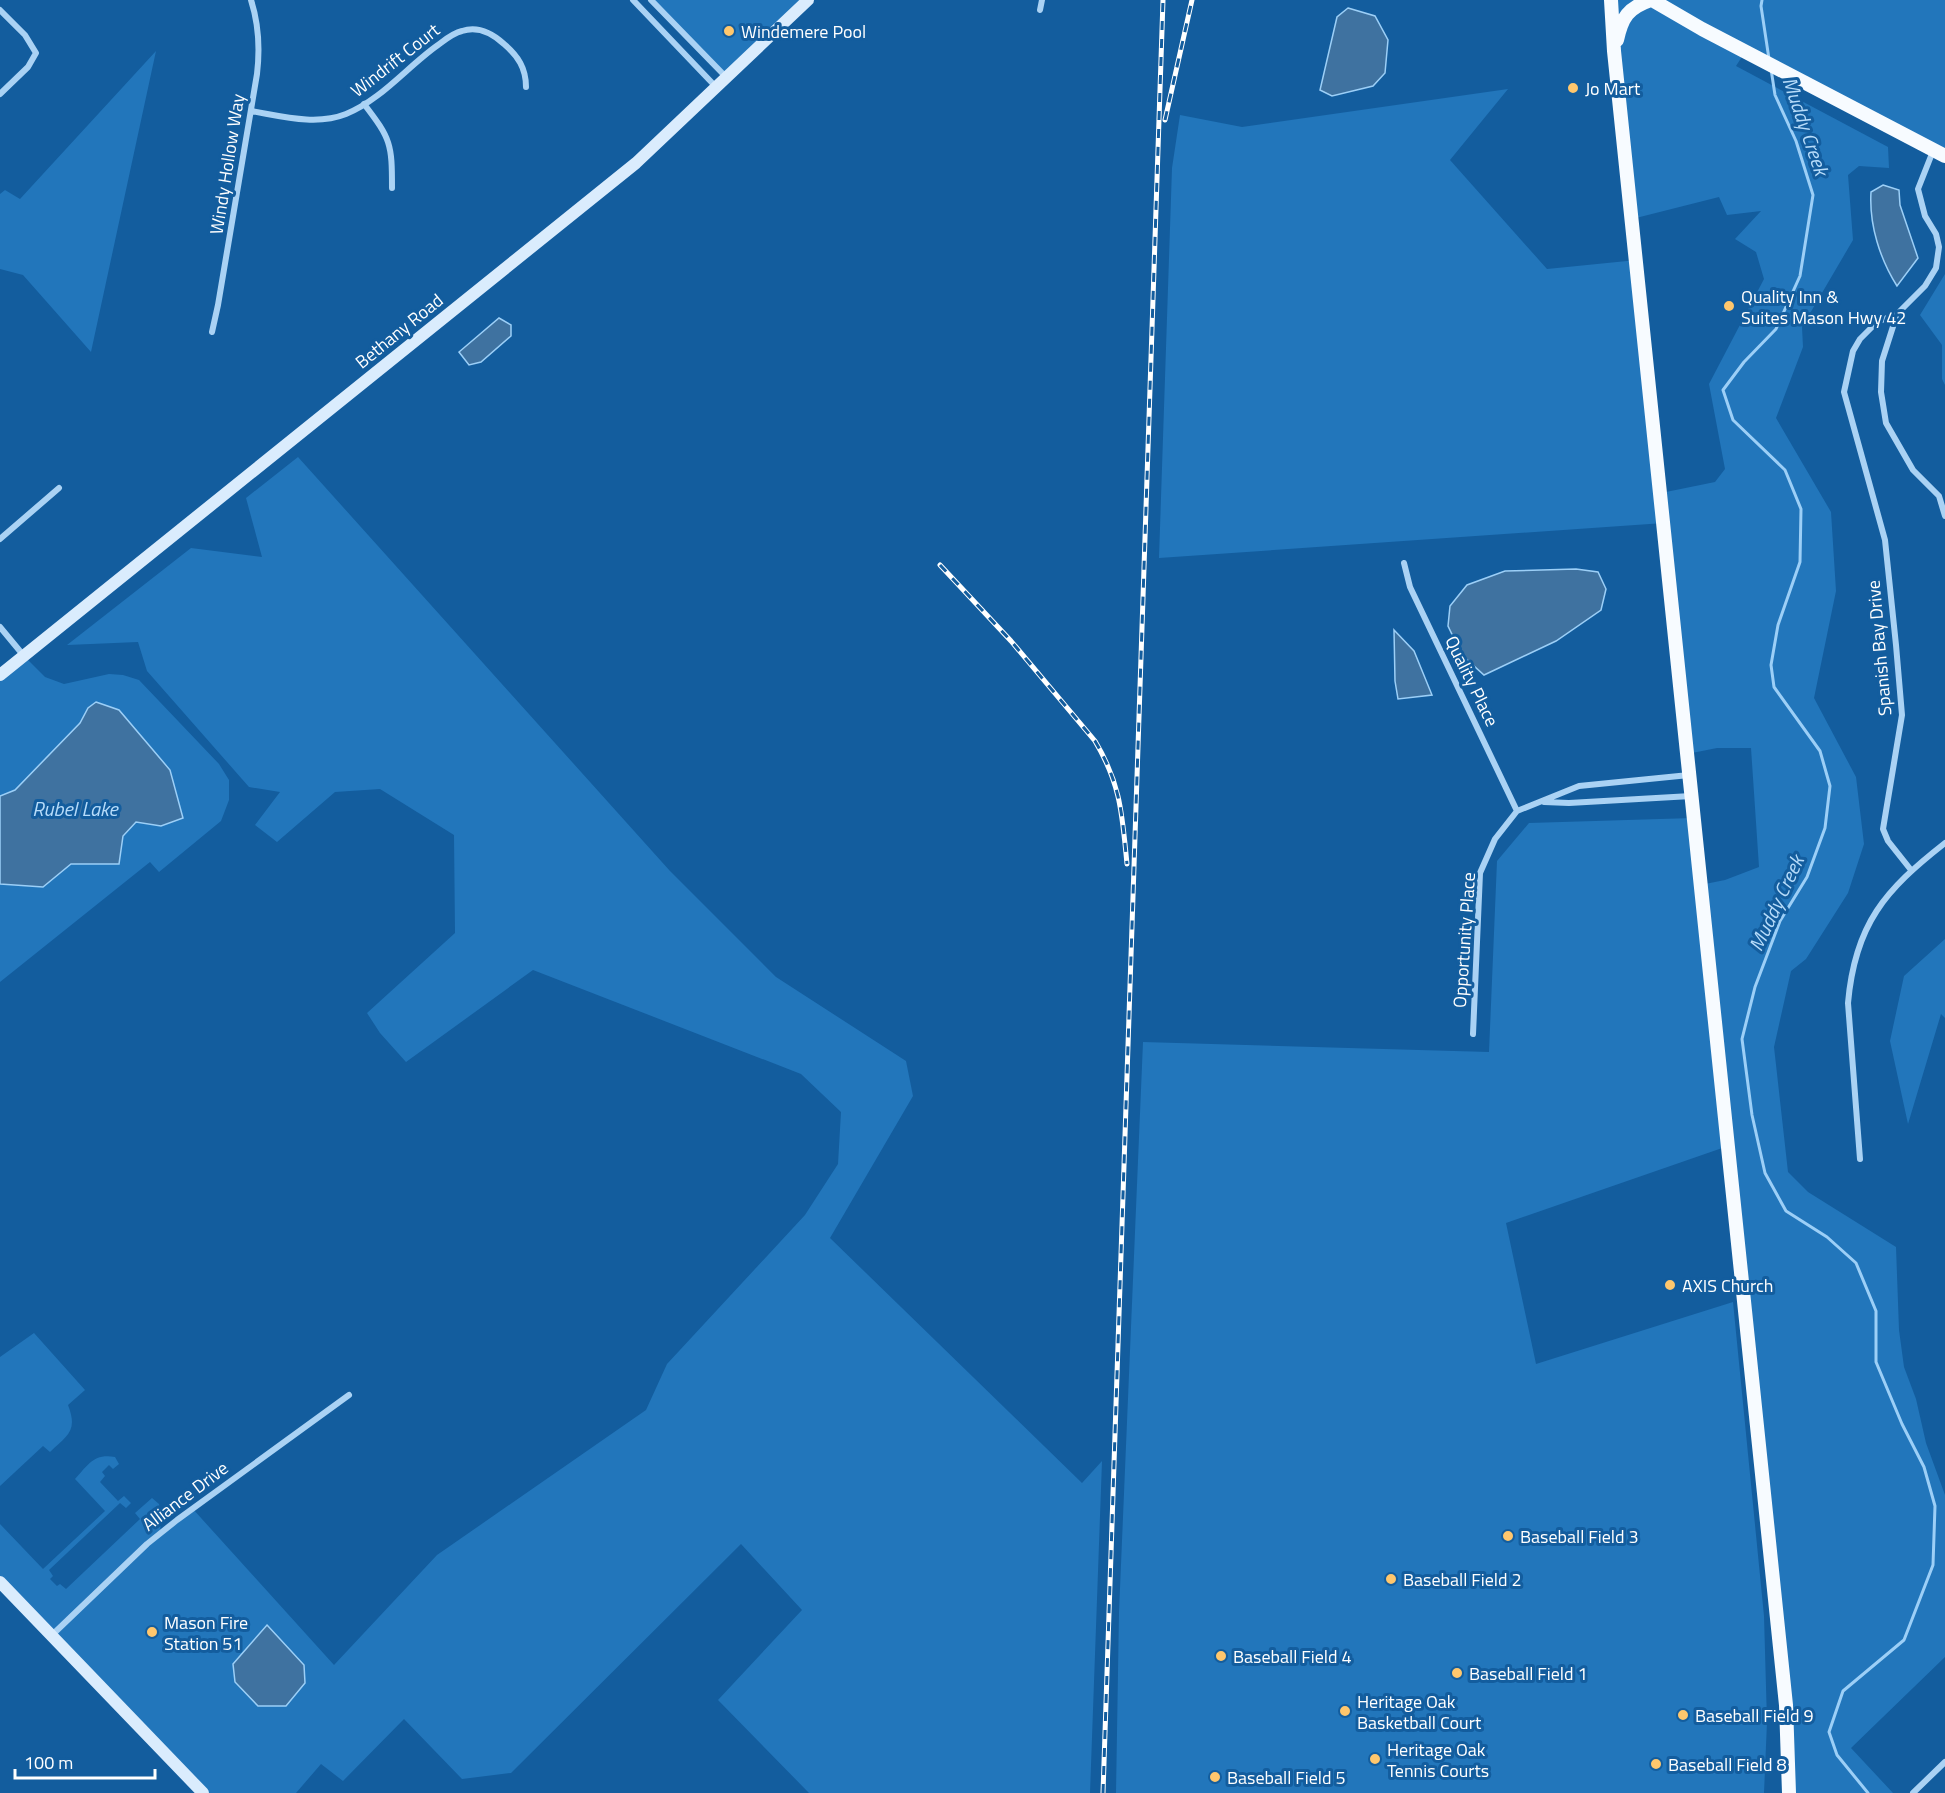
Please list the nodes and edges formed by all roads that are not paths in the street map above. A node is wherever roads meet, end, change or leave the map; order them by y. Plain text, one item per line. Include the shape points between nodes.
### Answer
1 (251, 0) edge
2 (633, 0) edge
3 (651, 0) edge
4 (808, 0) edge
5 (1042, 0) edge
6 (1611, 0) edge
7 (1651, 0) edge
8 (0, 10) edge
9 (1040, 10) dead end
10 (1614, 51) junction
11 (727, 79) junction
12 (526, 87) dead end
13 (717, 88) junction
14 (0, 94) edge
15 (364, 104) junction
16 (251, 111) junction
17 (1939, 153) edge
18 (392, 188) dead end
19 (1897, 314) junction
20 (212, 332) dead end
21 (58, 488) dead end
22 (1945, 516) edge
23 (0, 539) edge
24 (1404, 563) dead end
25 (0, 627) edge
26 (24, 656) junction
27 (0, 675) edge
28 (1689, 774) junction
29 (1691, 796) junction
30 (1540, 802) junction
31 (1517, 811) junction
32 (1945, 843) edge
33 (1911, 870) junction
34 (1473, 1034) dead end
35 (1860, 1159) dead end
36 (349, 1395) dead end
37 (0, 1582) edge
38 (51, 1636) junction
39 (1945, 1762) edge
40 (203, 1793) edge
41 (1789, 1793) edge
42 (1912, 1793) edge

1 - 16 street, Windy Hollow Way via 259,39
2 - 13 street
3 - 11 street
4 - 11 main road, Bethany Road
5 - 9 street
6 - 10 main road
7 - 10 main road via 1633,6 1624,19
7 - 17 main road
8 - 14 street via 25,35 36,53 28,67
10 - 28 main road
11 - 13 main road, Bethany Road
12 - 15 street, Windrift Court via 526,74 509,49 492,34 470,29 452,34
13 - 26 main road, Bethany Road via 583,207
15 - 16 street, Windrift Court via 345,114 318,119
15 - 18 street via 390,144
16 - 20 street, Windy Hollow Way
17 - 19 street via 1918,189 1939,247 1936,268 1925,286
19 - 22 street via 1882,361 1886,423 1913,470 1939,496
19 - 33 street, Spanish Bay Drive via 1877,322 1860,339 1853,351 1844,392 1885,540 1896,645 1902,715 1883,829
21 - 23 street
24 - 31 street, Quality Place via 1410,587
25 - 26 street
26 - 27 main road, Bethany Road
28 - 29 main road
28 - 30 street, Opportunity Place via 1580,786
29 - 30 street, Opportunity Place
29 - 41 main road via 1786,1705
30 - 31 street, Opportunity Place
31 - 34 street, Opportunity Place via 1495,838 1480,873
32 - 33 street
33 - 35 street via 1874,914 1861,940 1850,982 1848,1003
36 - 38 street, Alliance Drive via 147,1544
37 - 38 main road
38 - 40 main road
39 - 42 street

